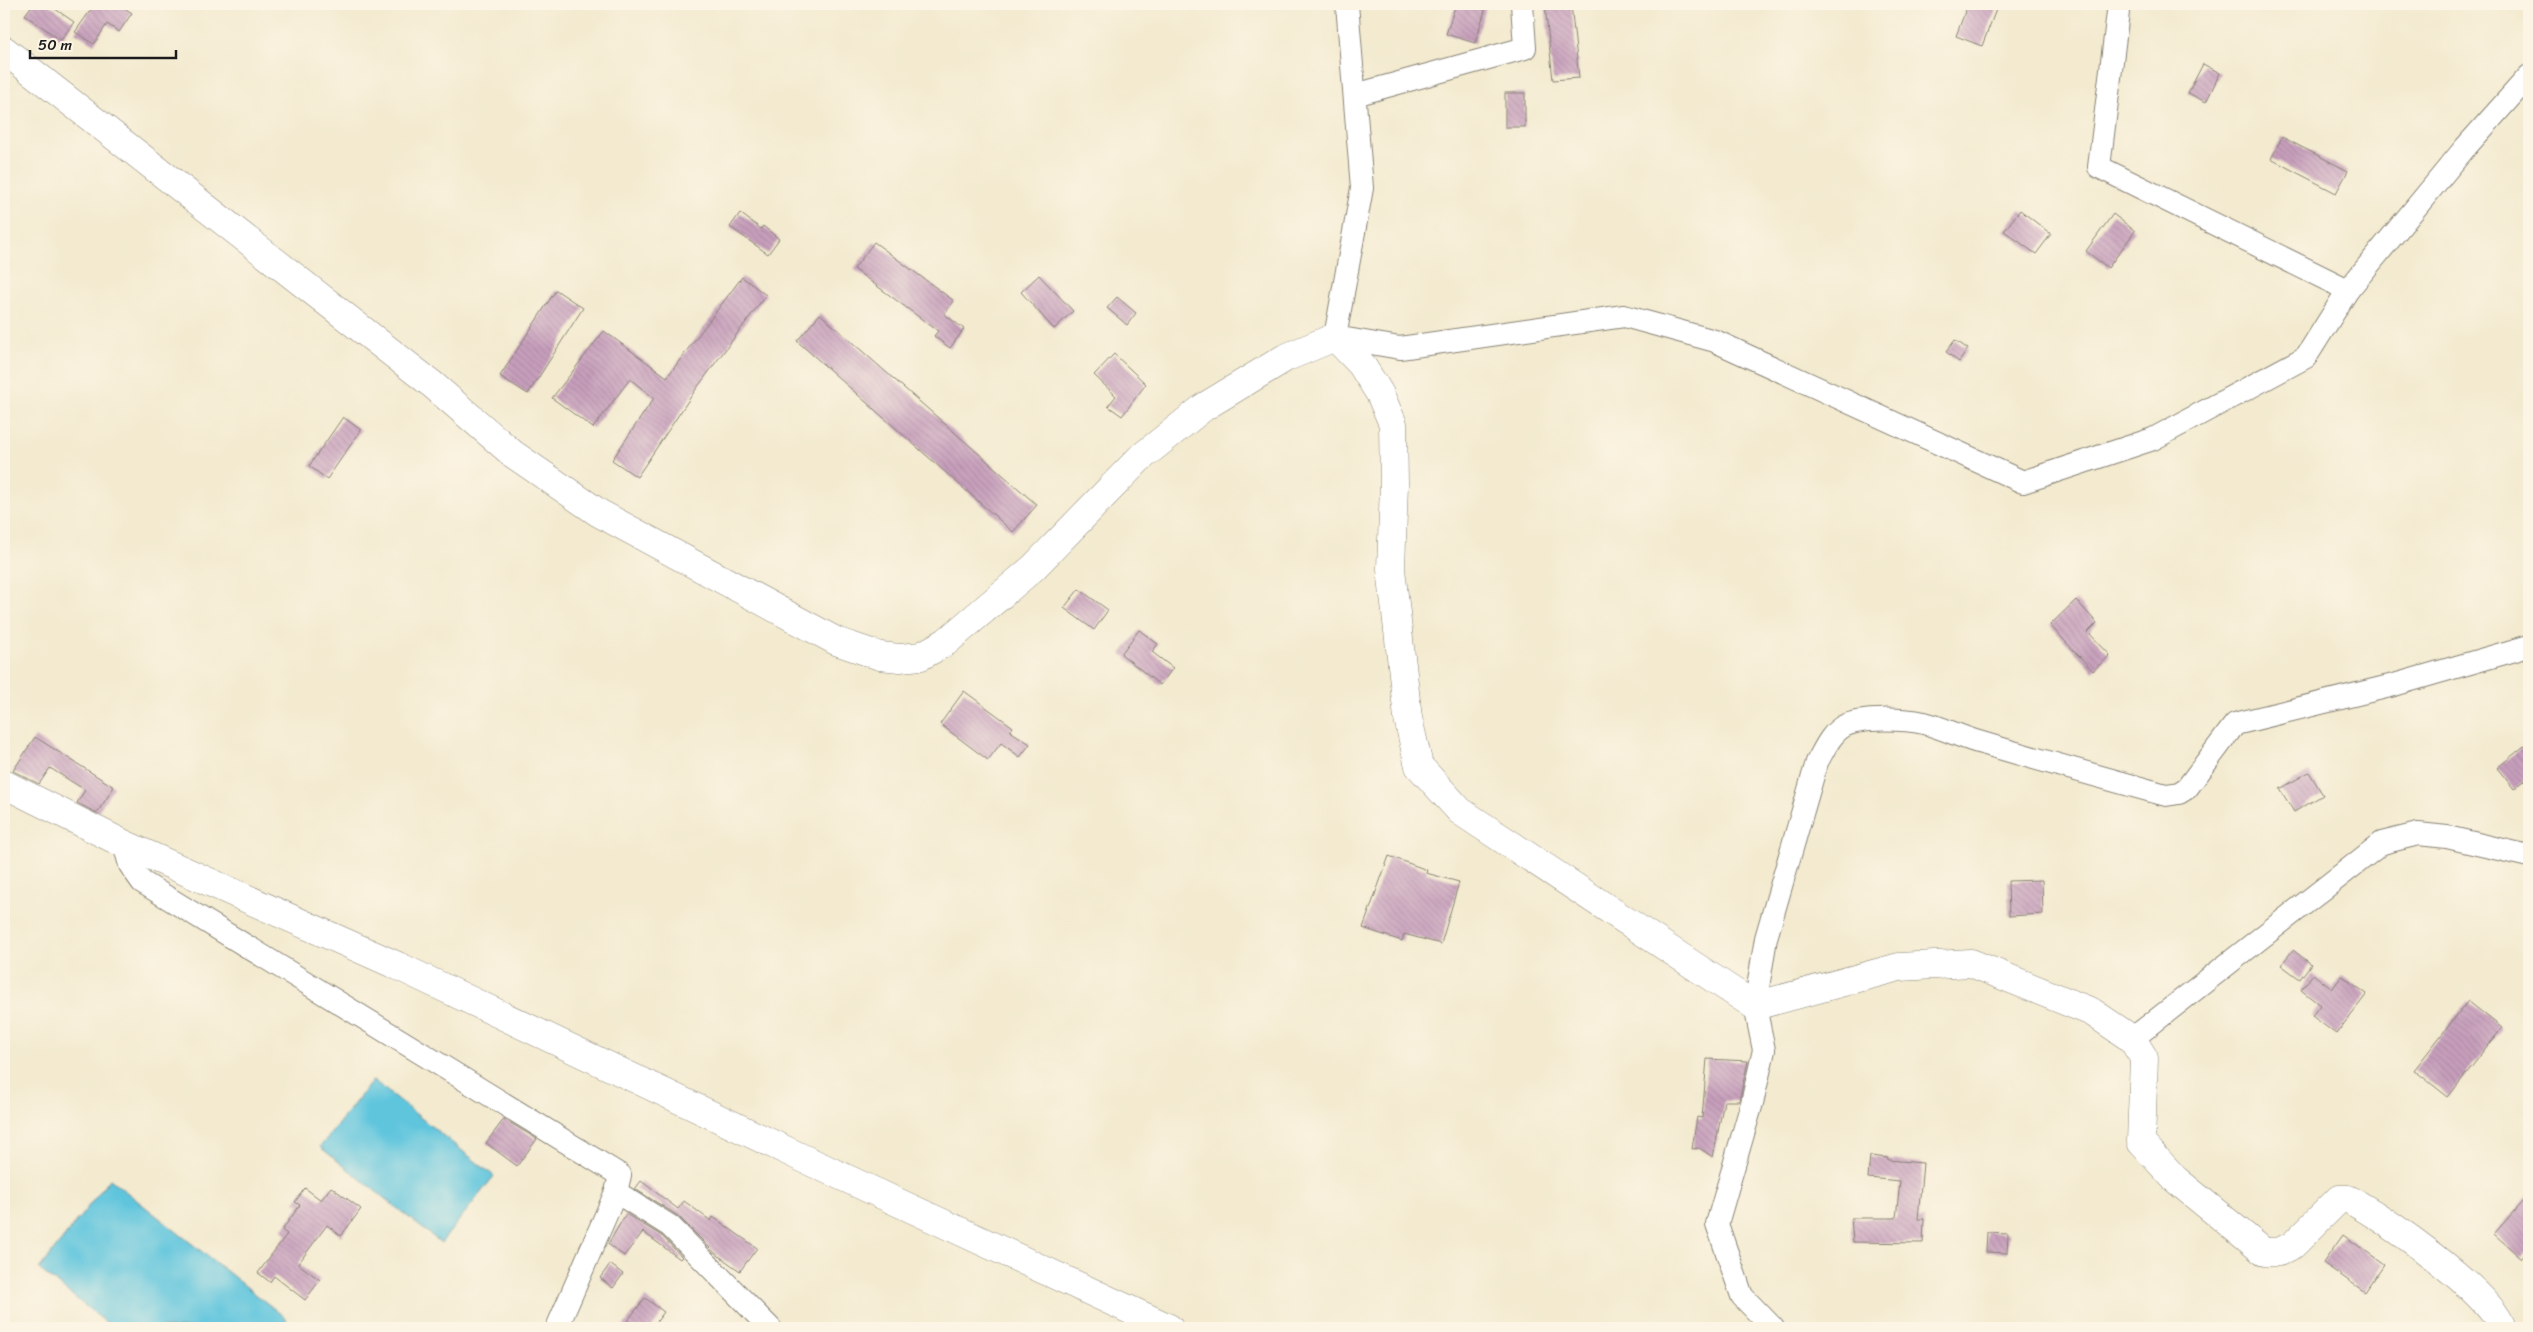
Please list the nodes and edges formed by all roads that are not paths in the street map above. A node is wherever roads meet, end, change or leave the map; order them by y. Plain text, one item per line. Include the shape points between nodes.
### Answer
1 (1347, 4) edge
2 (1522, 4) edge
3 (2119, 4) edge
4 (4, 50) edge
5 (2529, 76) edge
6 (1355, 95) junction
7 (2348, 290) junction
8 (1335, 337) junction
9 (2529, 646) edge
10 (4, 784) edge
11 (124, 844) junction
12 (2529, 856) edge
13 (1755, 1006) junction
14 (2132, 1039) junction
15 (616, 1192) junction
16 (557, 1328) edge
17 (770, 1328) edge
18 (1168, 1328) edge
19 (1773, 1328) edge
20 (2502, 1328) edge

1 - 6 street
2 - 6 street via 1525,48
3 - 7 street via 2099,167
4 - 8 street via 433,385 514,454 599,513 836,641 880,656 921,656 946,642 1033,568 1139,459 1204,407 1285,358
5 - 7 street
6 - 8 street via 1362,188
7 - 8 street via 2306,357 2153,439 2023,482 1715,342 1624,316 1400,348
8 - 13 street via 1361,364 1380,394 1393,424 1391,569 1408,718 1420,766 1460,811
9 - 13 street via 2394,685 2236,724 2187,788 2166,795 1924,724 1895,720 1844,726 1832,737 1817,762 1766,938
10 - 11 street
11 - 15 street via 130,865 142,882 616,1171 620,1175
11 - 18 street via 398,966
12 - 14 street via 2447,837 2418,834 2382,843
13 - 14 street via 1899,967 1972,963 2092,1012
13 - 19 street via 1764,1050 1717,1224 1742,1296
14 - 20 street via 2144,1058 2141,1142 2175,1179 2264,1252 2280,1252 2293,1245 2339,1199 2348,1199 2439,1259 2495,1314
15 - 16 street
15 - 17 street via 670,1226

